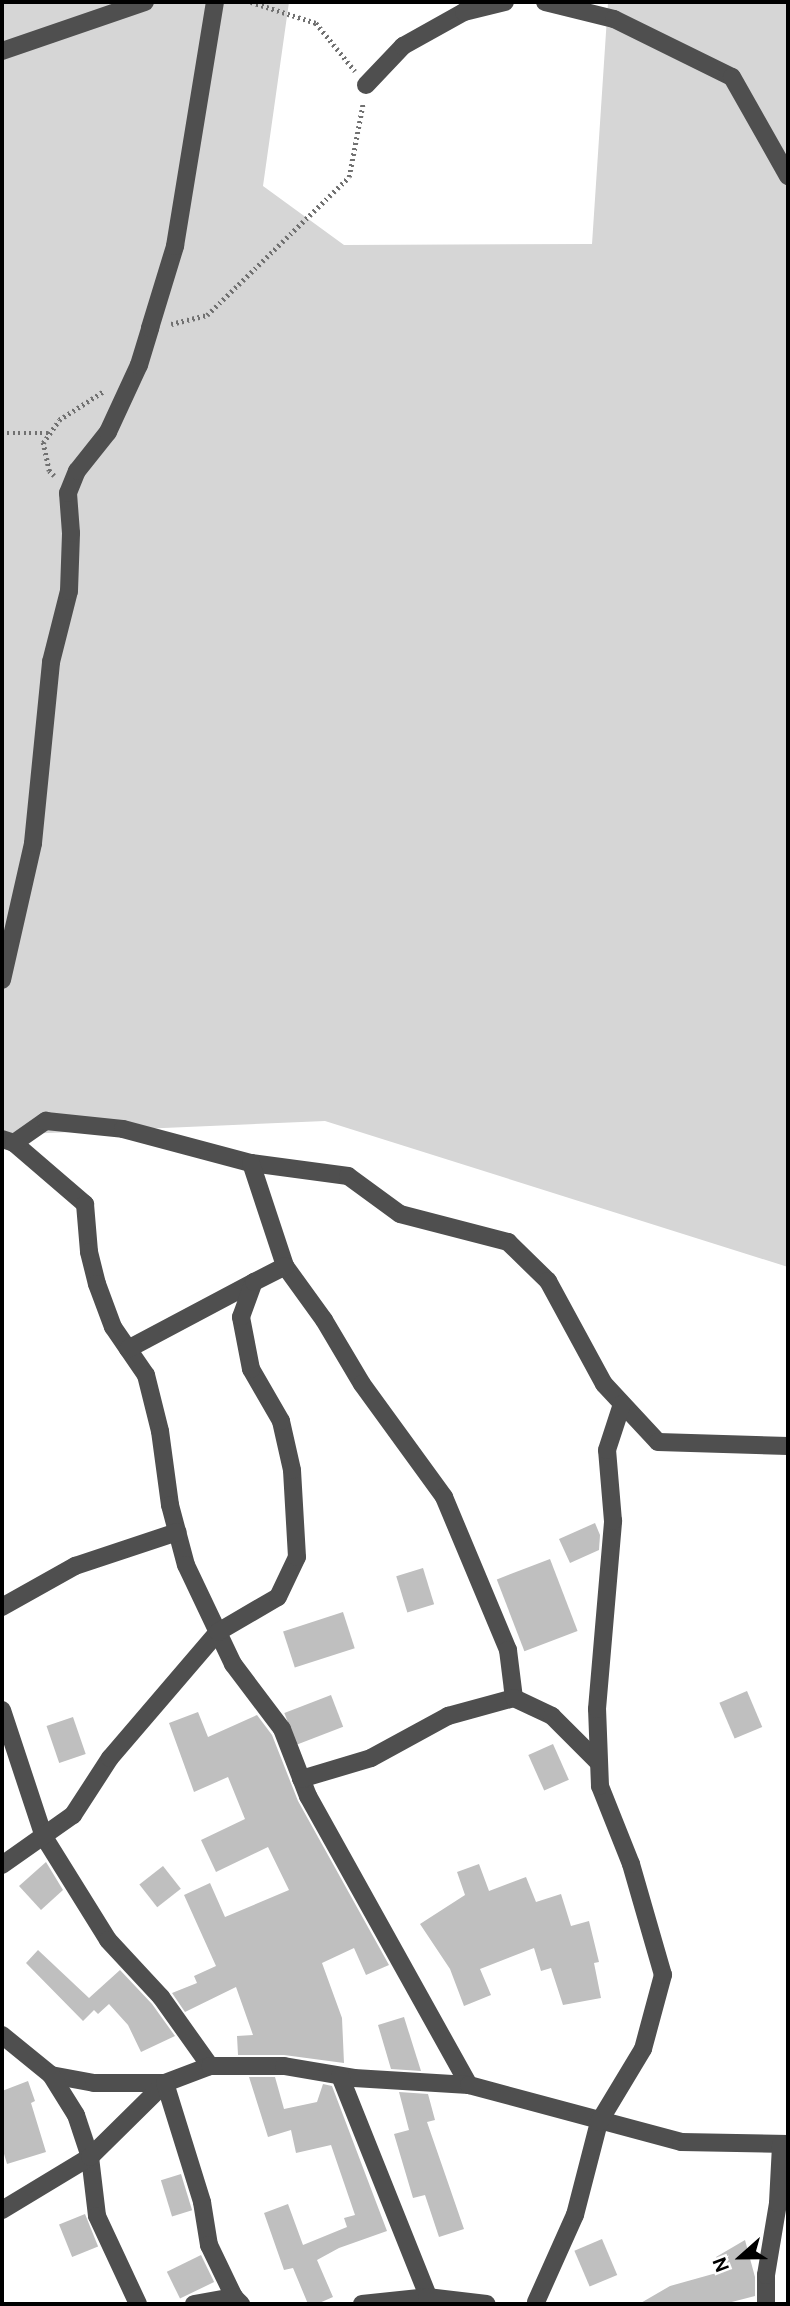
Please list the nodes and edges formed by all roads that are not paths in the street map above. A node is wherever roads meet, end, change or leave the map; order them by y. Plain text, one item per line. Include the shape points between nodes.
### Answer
1 (145, 2) edge
2 (215, 2) edge
3 (505, 2) edge
4 (545, 2) edge
5 (2, 51) edge
6 (366, 85) road end
7 (788, 176) edge
8 (2, 980) edge
9 (8, 1141) edge
10 (251, 1163) junction
11 (285, 1266) junction
12 (254, 1282) junction
13 (128, 1349) junction
14 (622, 1404) junction
15 (788, 1446) edge
16 (177, 1532) junction
17 (2, 1606) edge
18 (218, 1632) junction
19 (514, 1698) junction
20 (2, 1710) edge
21 (599, 1763) junction
22 (301, 1779) junction
23 (44, 1837) junction
24 (2, 1865) edge
25 (2, 2022) edge
26 (8, 2040) edge
27 (210, 2066) junction
28 (51, 2075) junction
29 (340, 2076) junction
30 (165, 2082) junction
31 (469, 2085) junction
32 (598, 2122) junction
33 (785, 2145) edge
34 (90, 2157) junction
35 (2, 2210) edge
36 (237, 2301) edge
37 (429, 2301) edge
38 (534, 2303) edge
39 (138, 2304) edge
40 (194, 2304) edge
41 (362, 2304) edge
42 (486, 2304) edge
43 (766, 2304) edge

1 - 5 street
2 - 8 street via 175,246 139,365 108,432 77,471 68,493 69,591 51,662 33,842
3 - 6 street via 464,12 403,46
4 - 7 street via 614,19 732,77
9 - 10 street via 46,1121 123,1129
9 - 13 street via 85,1205 97,1284 113,1326
10 - 11 street
10 - 14 street via 348,1176 400,1214 508,1242 548,1281 604,1384
11 - 12 street
11 - 19 street via 444,1497 508,1650
12 - 13 street
12 - 18 street via 241,1317 251,1369 281,1421 292,1470 297,1557 278,1597
13 - 16 street via 146,1375
14 - 15 street via 658,1442
14 - 21 street via 607,1450 613,1521 597,1709
16 - 17 street via 75,1566
16 - 18 street via 186,1565
18 - 22 street via 233,1664 282,1729
18 - 23 street via 110,1758 73,1815
19 - 21 street via 552,1716
19 - 22 street via 448,1716 371,1758
20 - 23 street
21 - 32 street via 600,1786 631,1864 663,1975 643,2049
22 - 31 street
23 - 24 street
23 - 27 street via 108,1940 161,1997
25 - 26 street
26 - 28 street
27 - 29 street via 285,2066
27 - 30 street
28 - 30 street via 94,2083
28 - 34 street via 76,2115
29 - 31 street
29 - 37 street
30 - 34 street
30 - 36 street via 202,2202 209,2245
31 - 32 street
32 - 33 street via 681,2142
32 - 38 street via 575,2215
33 - 43 street
34 - 35 street
34 - 39 street via 97,2216
36 - 40 street
37 - 41 street
37 - 42 street

